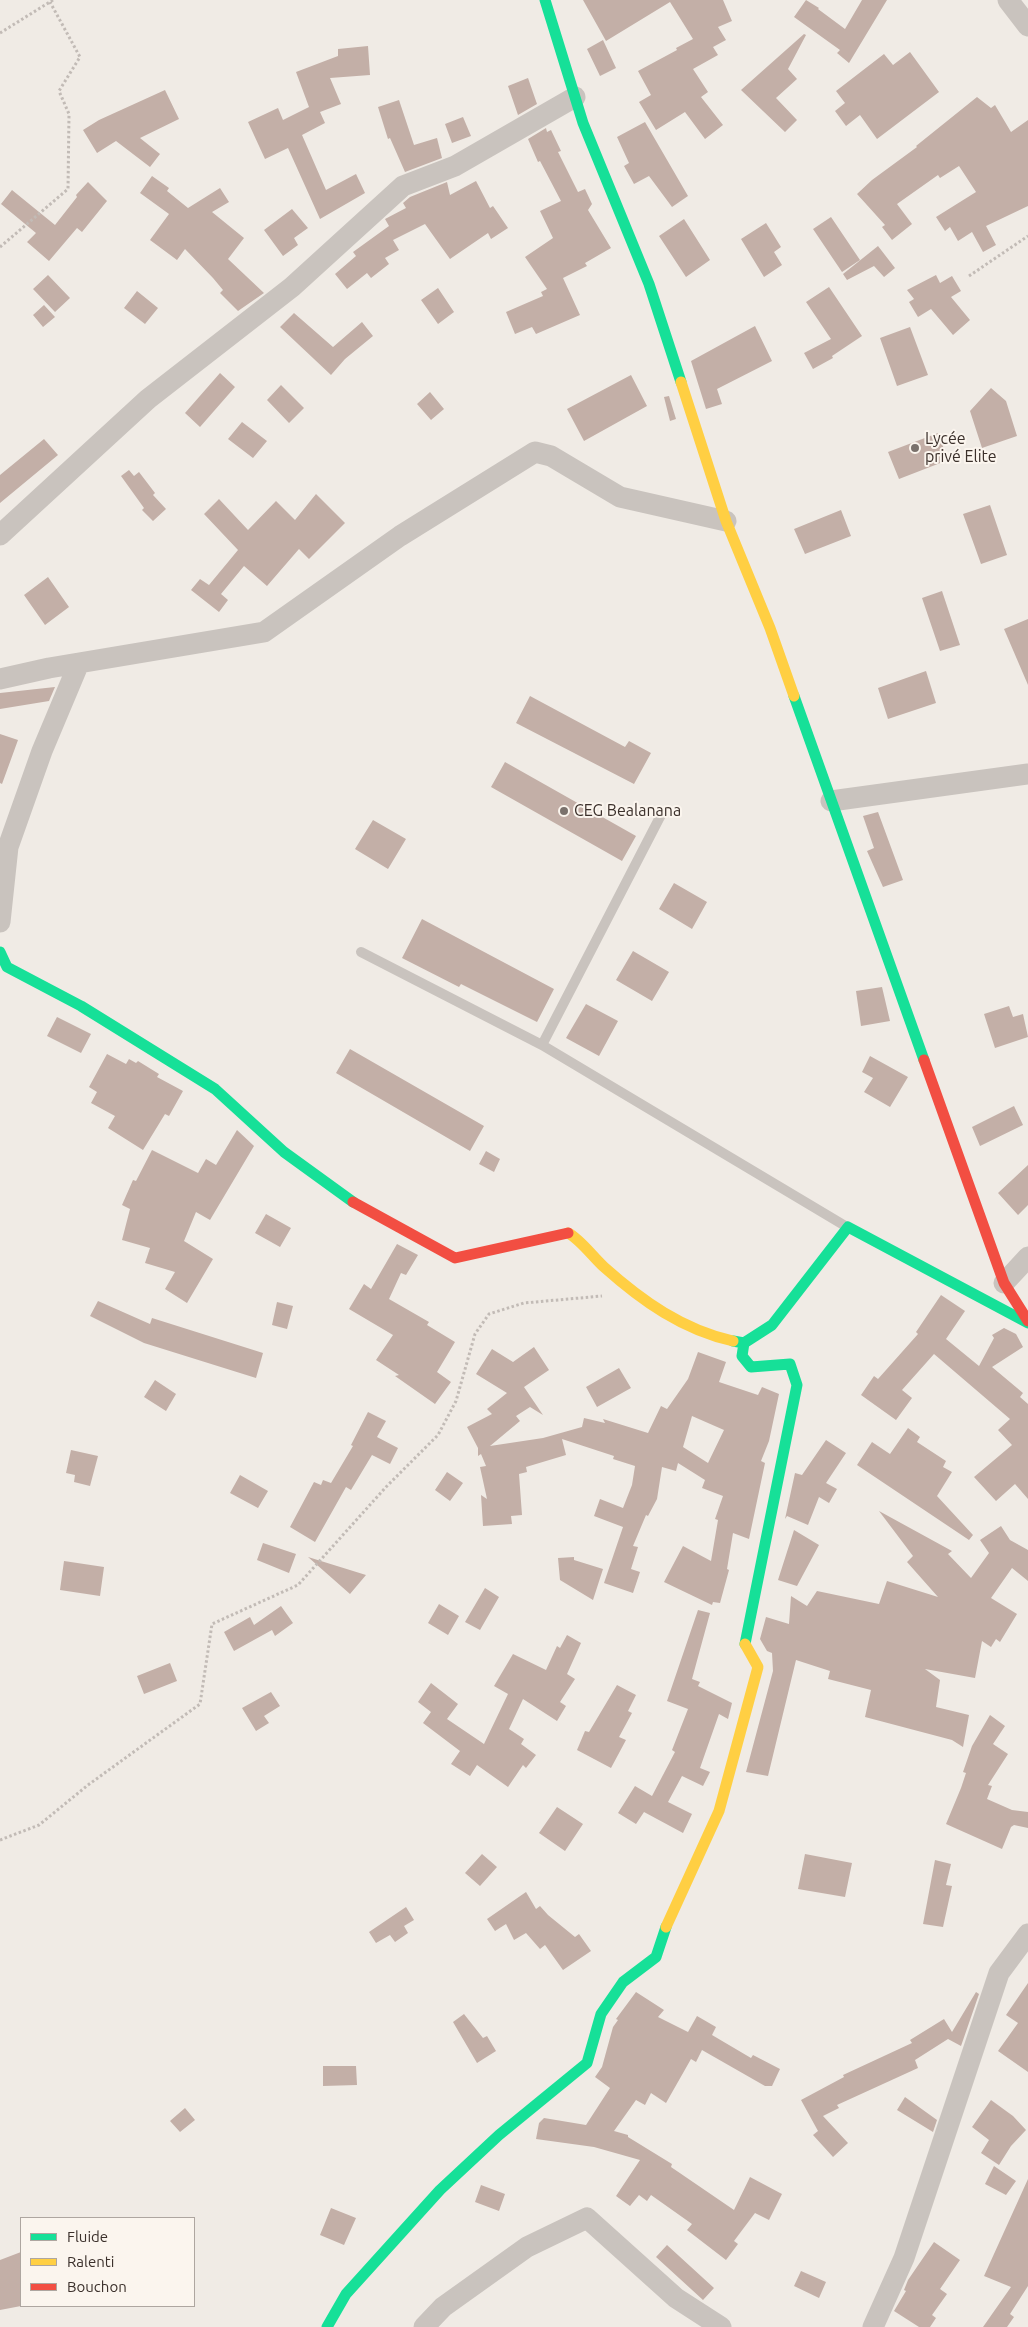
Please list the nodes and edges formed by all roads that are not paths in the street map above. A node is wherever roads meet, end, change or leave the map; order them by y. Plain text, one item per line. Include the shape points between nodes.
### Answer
1 (545, 0) edge
2 (1008, 0) edge
3 (1028, 26) edge
4 (575, 97) junction
5 (726, 521) junction
6 (0, 535) edge
7 (79, 663) junction
8 (0, 679) edge
9 (1028, 774) edge
10 (831, 800) junction
11 (661, 815) dead end
12 (0, 922) edge
13 (0, 952) edge
14 (362, 952) dead end
15 (542, 1045) junction
16 (848, 1228) junction
17 (1028, 1257) edge
18 (1004, 1283) junction
19 (1028, 1322) edge
20 (744, 1342) junction
21 (1028, 1934) edge
22 (327, 2327) edge
23 (424, 2327) edge
24 (722, 2327) edge
25 (873, 2327) edge

1 - 4 street
2 - 3 street
4 - 5 street via 649,284
4 - 6 street via 455,166 403,186 292,287 148,399
5 - 7 street via 620,496 550,456 535,452 400,536 264,632
5 - 10 street via 770,628
7 - 8 street
7 - 12 street via 42,751 8,847
9 - 10 street
10 - 18 street
11 - 15 lane
13 - 20 street via 7,967 81,1006 216,1089 284,1152 357,1204 454,1258 569,1233 634,1294 659,1310 705,1334
14 - 15 lane
15 - 16 lane
16 - 19 street
16 - 20 street via 772,1325
17 - 18 street
18 - 19 street
20 - 22 street via 742,1356 751,1367 790,1364 797,1385 744,1642 758,1667 719,1811 672,1911 656,1958 623,1982 601,2014 587,2063 499,2135 440,2190 346,2294
21 - 25 street via 999,1973 904,2258
23 - 24 street via 443,2307 527,2247 587,2218 676,2298

